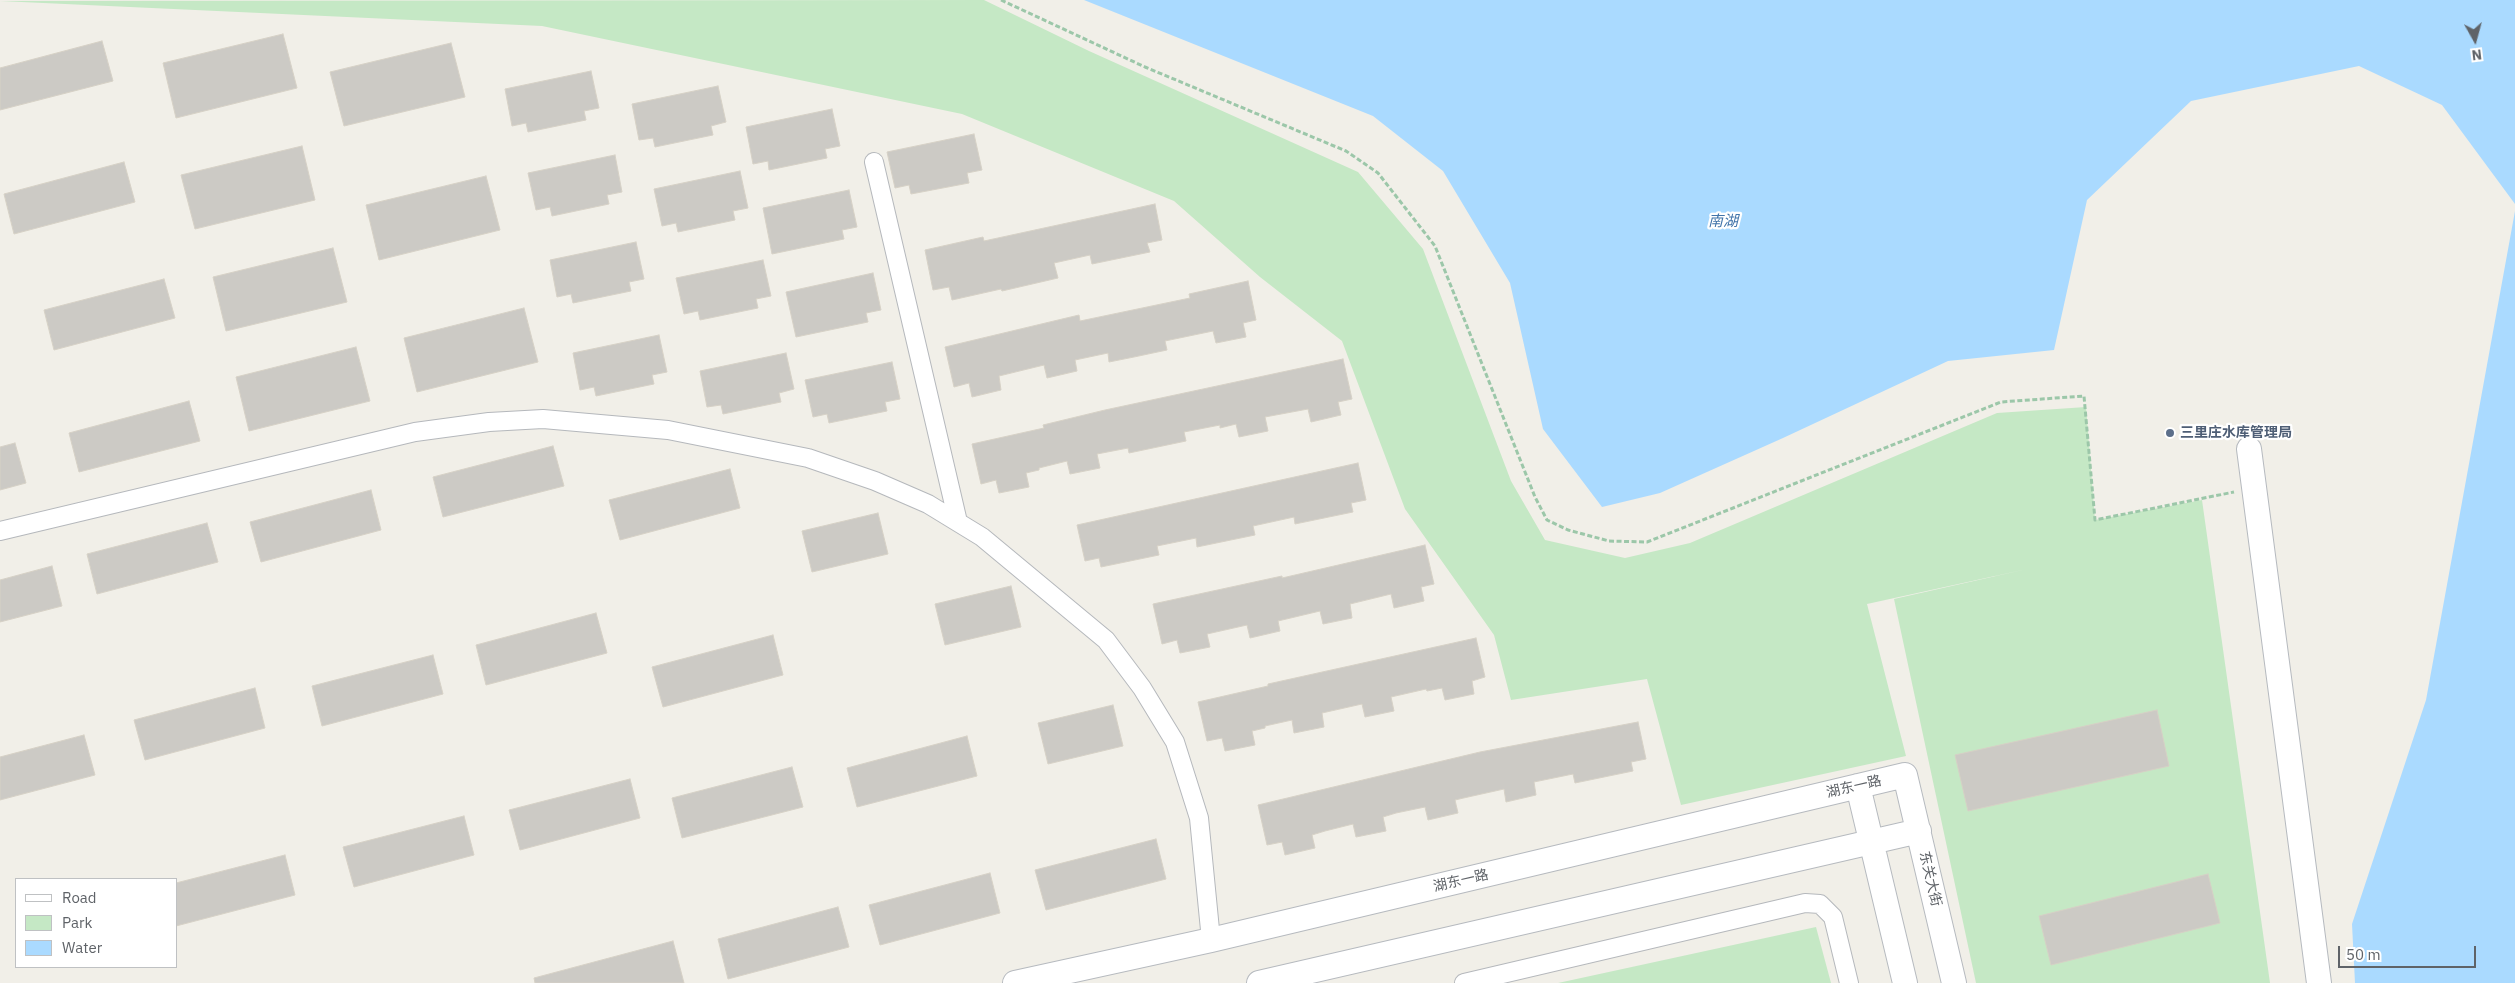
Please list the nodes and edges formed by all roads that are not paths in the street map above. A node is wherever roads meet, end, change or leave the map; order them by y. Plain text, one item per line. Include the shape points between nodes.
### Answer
1 (874, 162) dead end
2 (2249, 450) dead end
3 (958, 522) junction
4 (0, 531) edge
5 (1905, 775) joint
6 (1858, 786) junction
7 (1919, 831) junction
8 (1871, 844) junction
9 (1211, 940) junction
10 (1015, 983) edge
11 (1259, 983) edge
12 (1464, 983) edge
13 (1849, 983) edge
14 (1905, 983) edge
15 (1954, 983) edge
16 (2319, 983) edge

1 - 3 street
2 - 16 main road
3 - 4 street via 884,484 808,458 668,430 543,419 415,432
3 - 9 street via 982,537 1106,640 1142,688 1175,742 1198,818
5 - 6 main road, 湖东一路
5 - 7 main road, 东关大街
6 - 8 main road
6 - 9 main road, 湖东一路
7 - 8 main road
7 - 15 main road, 东关大街
8 - 11 main road
8 - 14 main road
9 - 10 main road, 湖东一路
12 - 13 street via 1804,903 1820,904 1833,917

